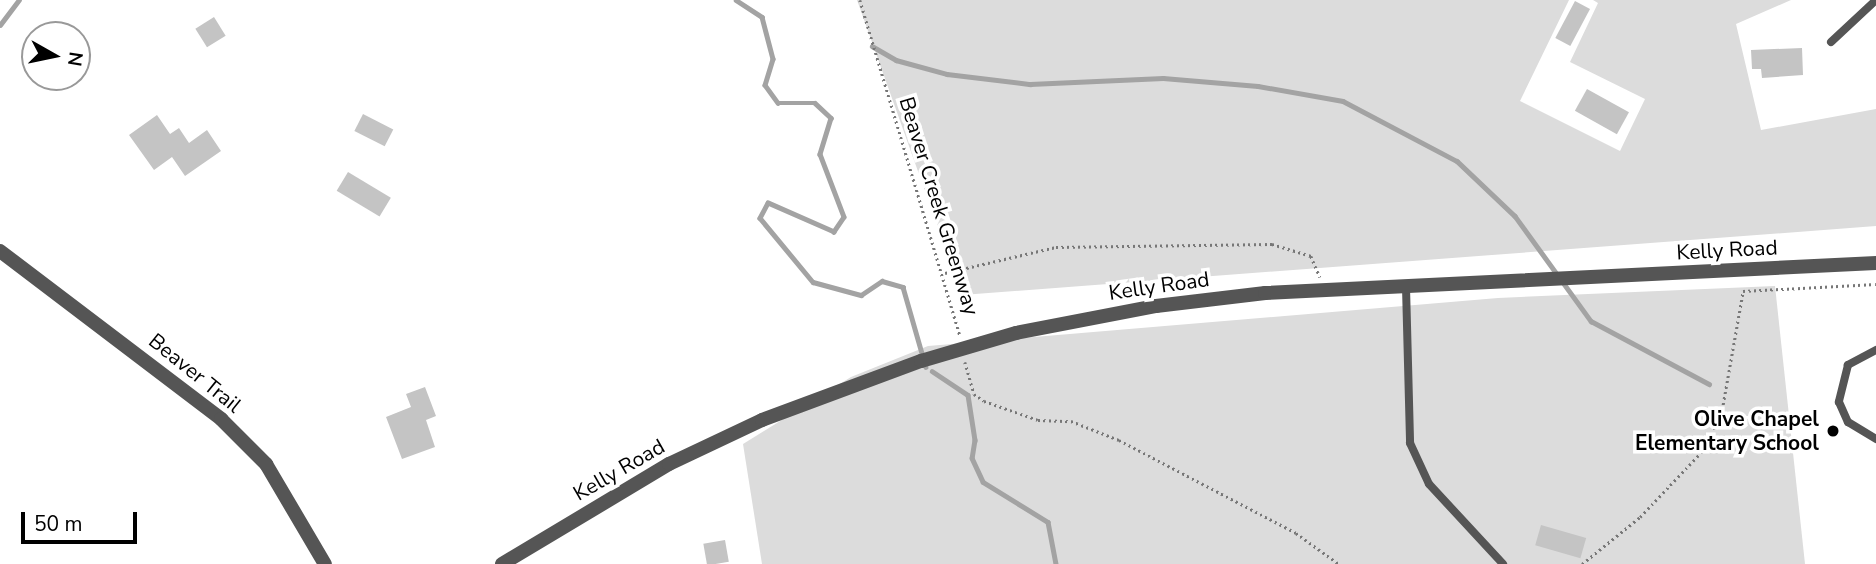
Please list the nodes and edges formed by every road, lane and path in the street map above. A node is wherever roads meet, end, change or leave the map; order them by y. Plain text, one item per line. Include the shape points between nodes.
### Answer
1 (860, 0) edge
2 (1876, 0) edge
3 (1831, 42) dead end
4 (0, 251) edge
5 (1876, 264) edge
6 (945, 274) junction
7 (1876, 284) edge
8 (1406, 287) junction
9 (1325, 290) junction
10 (962, 343) dead end
11 (1876, 350) edge
12 (964, 355) dead end
13 (1876, 439) edge
14 (1492, 551) junction
15 (325, 564) edge
16 (502, 564) edge
17 (1339, 564) edge
18 (1490, 564) edge
19 (1503, 564) edge
20 (1583, 564) edge

1 - 6 path, Beaver Creek Greenway
2 - 3 lane
4 - 15 street, Beaver Trail via 221,419 266,464
5 - 8 street, Kelly Road
6 - 9 path via 1056,247 1272,244 1311,256
6 - 10 path, Beaver Creek Greenway
7 - 20 path via 1742,291 1722,410 1708,445 1640,517
8 - 9 street, Kelly Road
8 - 14 lane via 1409,443 1429,484
9 - 16 street, Kelly Road, bridge via 1156,306 1016,333 921,361 762,420 669,464
11 - 13 lane via 1848,365 1840,382 1839,402 1848,422
12 - 17 path via 974,394 984,401 1038,420 1071,421 1119,440 1296,533
14 - 18 lane
14 - 19 lane

